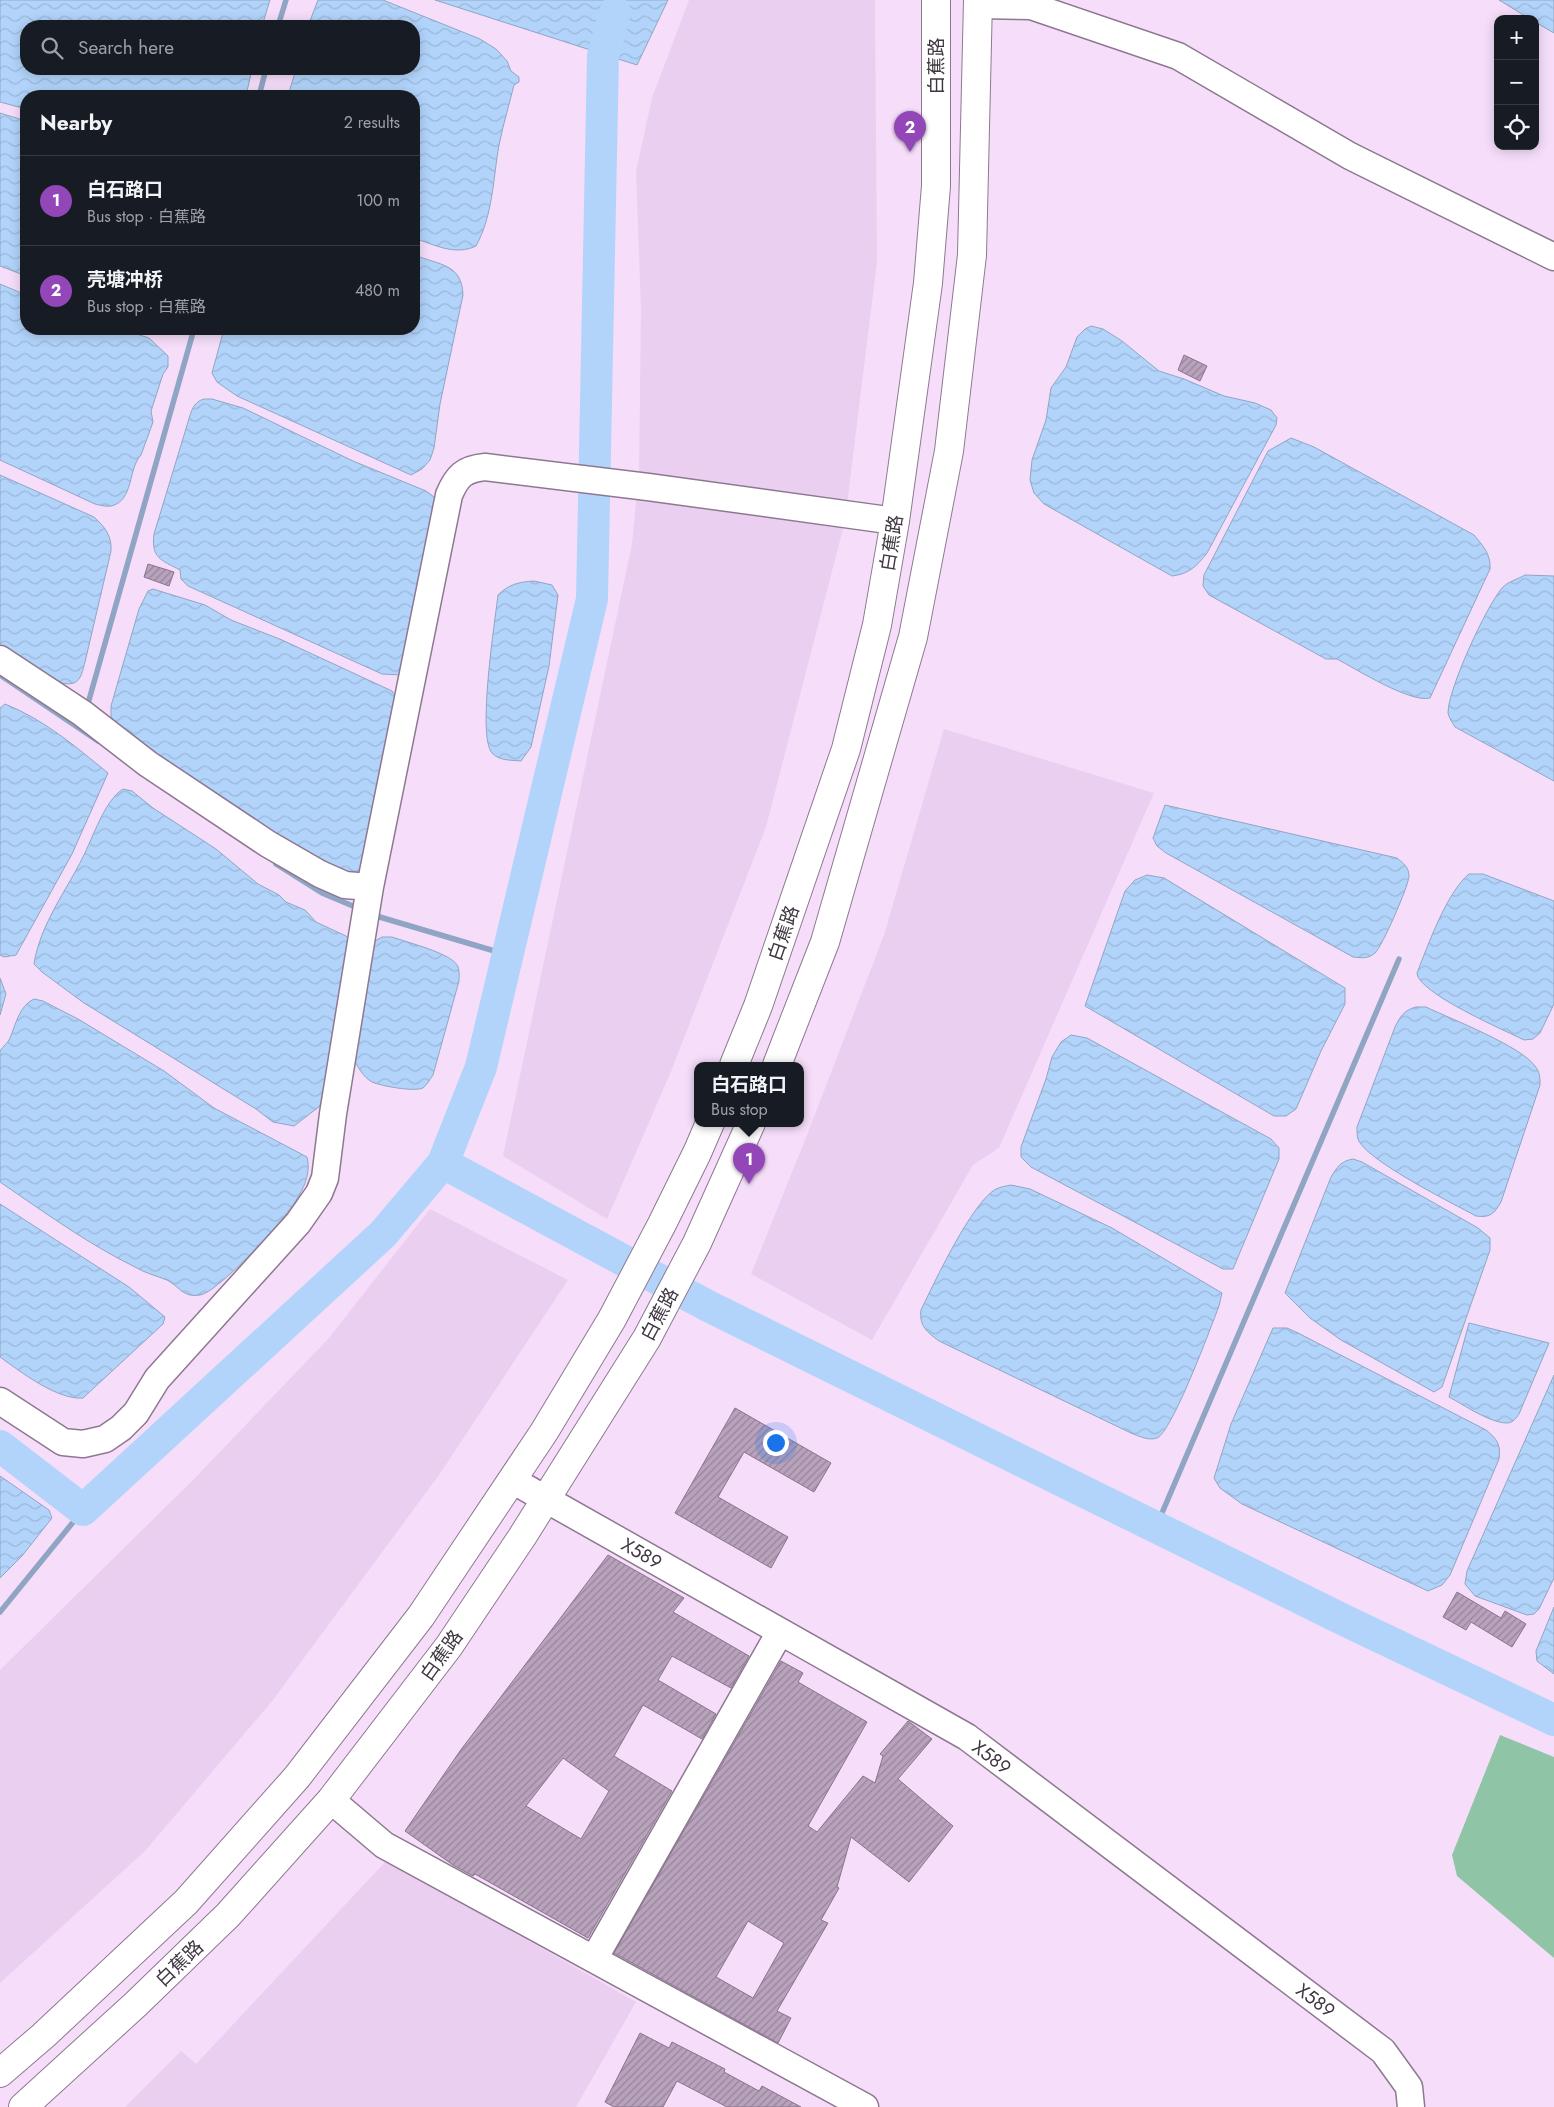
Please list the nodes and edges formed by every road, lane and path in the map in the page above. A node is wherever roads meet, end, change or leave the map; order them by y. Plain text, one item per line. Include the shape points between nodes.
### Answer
1 (936, 0) edge
2 (979, 2) edge
3 (1554, 257) edge
4 (895, 521) junction
5 (0, 659) edge
6 (367, 905) junction
7 (735, 1062) edge
8 (778, 1062) edge
9 (708, 1127) edge
10 (749, 1127) edge
11 (0, 1401) edge
12 (512, 1480) junction
13 (546, 1499) junction
14 (780, 1632) junction
15 (331, 1800) junction
16 (594, 1960) junction
17 (0, 2073) edge
18 (23, 2107) edge
19 (865, 2107) edge
20 (1411, 2107) edge

1 - 4 main road, 白蕉路 via 933,225
2 - 3 street via 1031,6 1178,56 1350,156
2 - 8 main road, 白蕉路 via 972,255 948,451 913,638 825,942
4 - 6 street via 485,468 472,468 462,474 449,495
4 - 7 main road, 白蕉路 via 877,625 846,750 758,1006
5 - 6 street via 82,713 148,764 268,844 345,885
6 - 11 street via 325,1178 309,1209 157,1379 136,1413 105,1439 83,1444 63,1442
9 - 12 main road, 白蕉路 via 612,1319
10 - 13 main road, 白蕉路 via 697,1243 647,1338
12 - 13 street, X589 / X589
12 - 17 main road, 白蕉路 via 421,1616 297,1777 186,1902
13 - 14 street, X589 / X589
13 - 15 main road, 白蕉路 via 449,1646
14 - 16 street
14 - 20 street, X589 / X589 via 967,1738 1383,2051 1409,2087
15 - 16 street via 384,1845
15 - 18 main road, 白蕉路 via 228,1915
16 - 19 street

